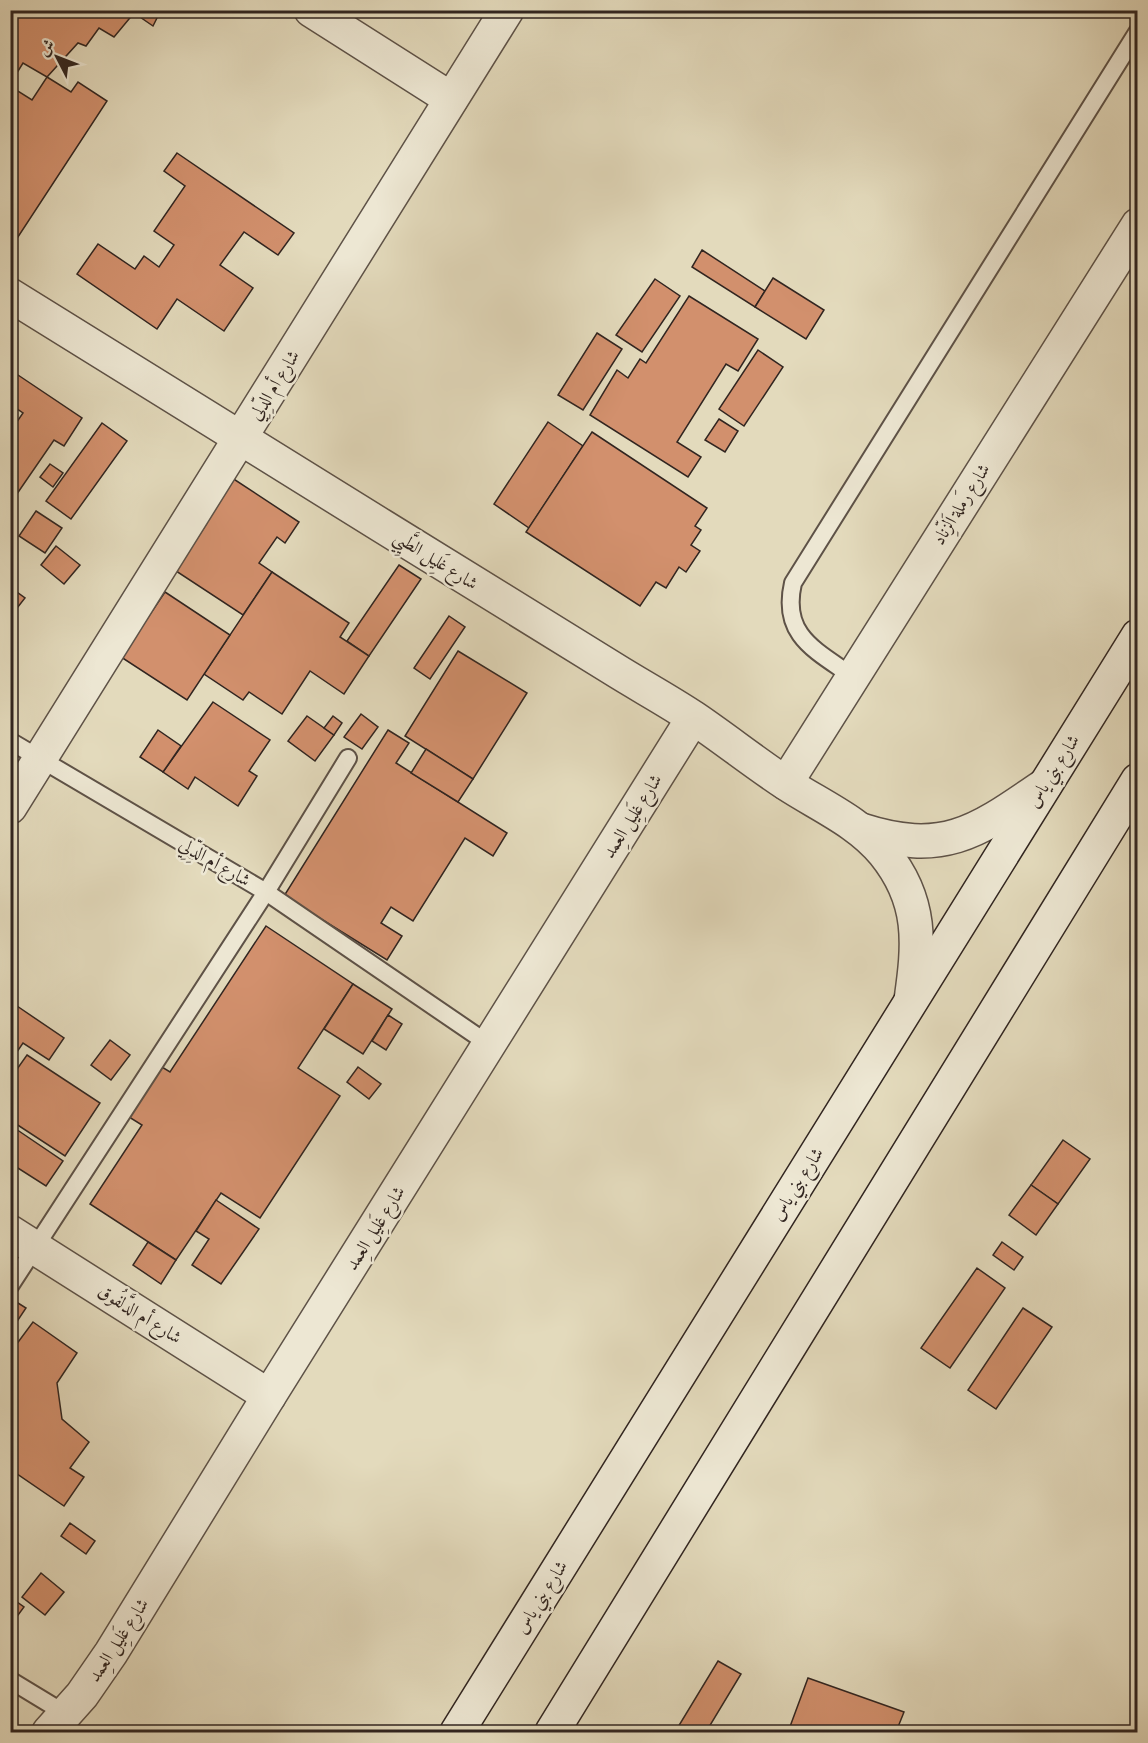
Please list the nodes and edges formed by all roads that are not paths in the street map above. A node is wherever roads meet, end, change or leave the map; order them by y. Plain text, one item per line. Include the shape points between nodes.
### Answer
1 (311, 10) edge
2 (507, 10) edge
3 (1137, 31) edge
4 (451, 99) junction
5 (1137, 225) edge
6 (11, 297) edge
7 (240, 439) junction
8 (1137, 636) edge
9 (852, 676) junction
10 (693, 718) junction
11 (10, 741) edge
12 (348, 758) dead end
13 (39, 759) junction
14 (1137, 780) edge
15 (786, 783) junction
16 (1045, 785) junction
17 (10, 807) edge
18 (859, 829) junction
19 (266, 892) junction
20 (910, 1000) junction
21 (490, 1045) junction
22 (23, 1240) edge
23 (10, 1286) edge
24 (269, 1396) junction
25 (10, 1680) edge
26 (58, 1723) edge
27 (457, 1732) edge
28 (552, 1732) edge

1 - 4 street
2 - 4 street, شارع أم الدِّلِي
3 - 9 lane via 793,583 790,614 796,630 805,642
4 - 7 street, شارع أم الدِّلِي
5 - 9 street, شارع رَملة اَلزِّناد
6 - 7 street, شارع غَلِيل الطَّيِي
7 - 10 street, شارع غَلِيل الطَّيِي
7 - 13 street, شارع أم الدِّلِي
8 - 16 street, شارع بني ياس
9 - 15 street, شارع رَملة اَلزِّناد
10 - 15 street, شارع غَلِيل الطَّيِي
10 - 21 street, شارع غَلِيل العِمد
11 - 13 lane
12 - 19 lane
13 - 17 street, شارع أم الدِّلِي
13 - 19 lane, شارع أم الدِّلِي
14 - 28 street
15 - 18 street, شارع غَلِيل الطَّيِي
16 - 18 street, شارع غَلِيل الطَّيِي via 973,831 945,839 887,838
16 - 20 street, شارع بني ياس
18 - 20 street, شارع غَلِيل الطَّيِي via 882,851 910,896 917,937
19 - 21 lane, شارع أم الدِّلِي
19 - 22 lane
20 - 27 street, شارع بني ياس
21 - 24 street, شارع غَلِيل العِمد
22 - 23 lane
22 - 24 street, شارع أم الدَّلفُوق
24 - 26 street, شارع غَلِيل العِمد via 116,1646
25 - 26 lane

